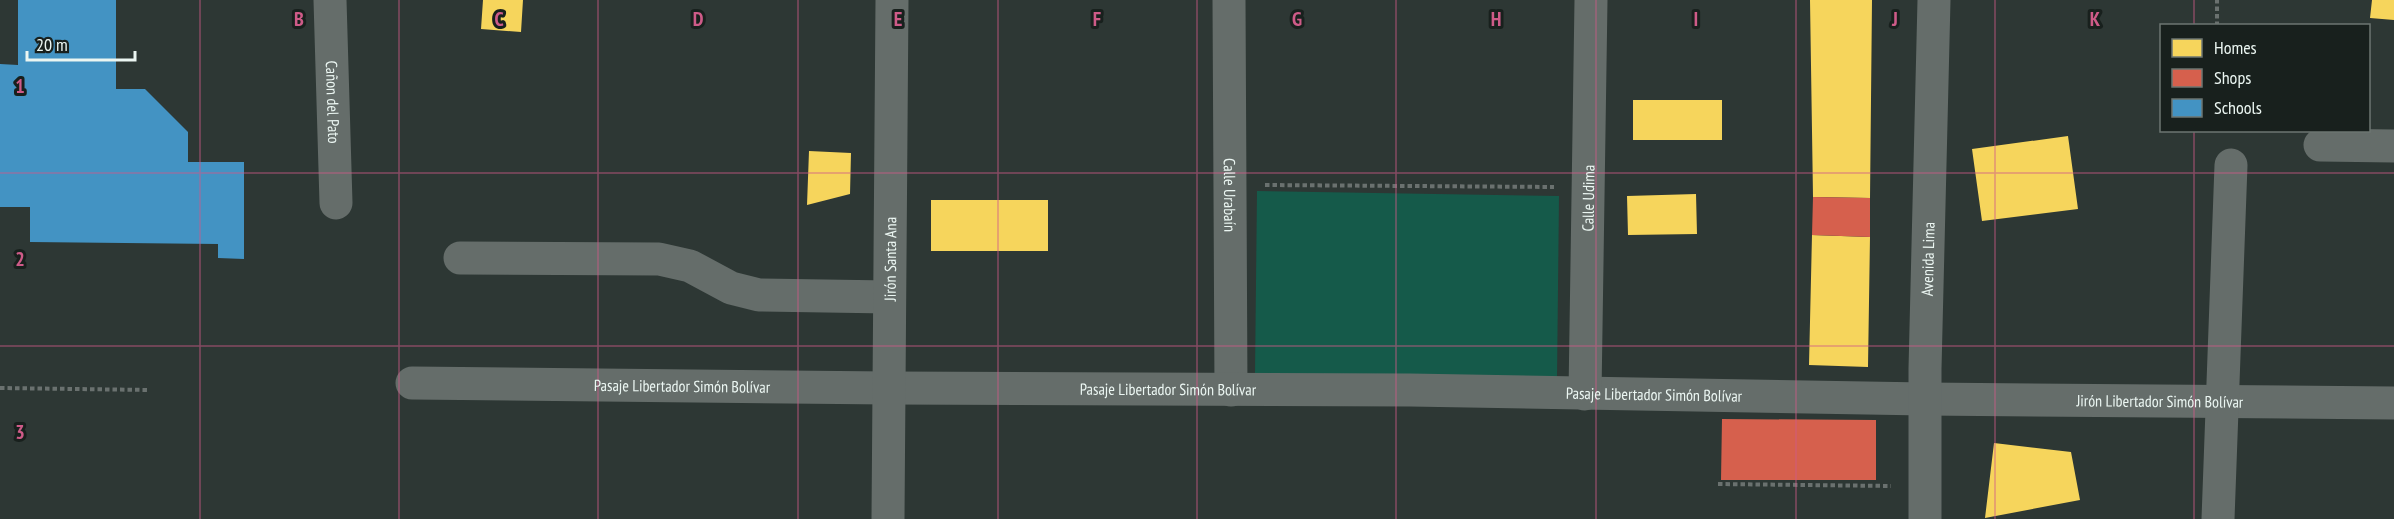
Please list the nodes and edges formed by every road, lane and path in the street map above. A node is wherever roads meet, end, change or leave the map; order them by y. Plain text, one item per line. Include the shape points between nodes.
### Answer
1 (330, 0) edge
2 (892, 0) edge
3 (1228, 0) edge
4 (1591, 0) edge
5 (1934, 0) edge
6 (2217, 0) edge
7 (2217, 24) edge
8 (2320, 145) dead end
9 (2394, 146) edge
10 (2231, 165) dead end
11 (1229, 185) junction
12 (1588, 188) junction
13 (336, 202) dead end
14 (460, 258) dead end
15 (889, 297) junction
16 (412, 383) dead end
17 (0, 388) edge
18 (889, 388) junction
19 (150, 390) dead end
20 (1231, 390) junction
21 (1586, 394) junction
22 (1925, 399) junction
23 (2223, 401) junction
24 (2394, 403) edge
25 (1718, 484) dead end
26 (1925, 503) edge
27 (888, 519) edge
28 (2218, 519) edge

1 - 13 street, Cañon del Pato
2 - 15 street, Jirón Santa Ana
3 - 11 street, Calle Urabaín
4 - 12 street, Calle Udima
5 - 22 street, Avenida Lima
6 - 7 path
8 - 9 street
10 - 23 street
11 - 12 path
11 - 20 street, Calle Urabaín
12 - 21 street, Calle Udima
14 - 15 street via 658,259 690,266 731,288 759,295
15 - 18 street, Jirón Santa Ana
16 - 18 street, Pasaje Libertador Simón Bolívar
17 - 19 path
18 - 20 street, Pasaje Libertador Simón Bolívar
18 - 27 street, Jirón Santa Ana
20 - 21 street, Pasaje Libertador Simón Bolívar
21 - 22 street, Pasaje Libertador Simón Bolívar
22 - 23 street, Jirón Libertador Simón Bolívar
22 - 26 street, Avenida Lima
23 - 24 street, Jirón Libertador Simón Bolívar
23 - 28 street
25 - 26 path

